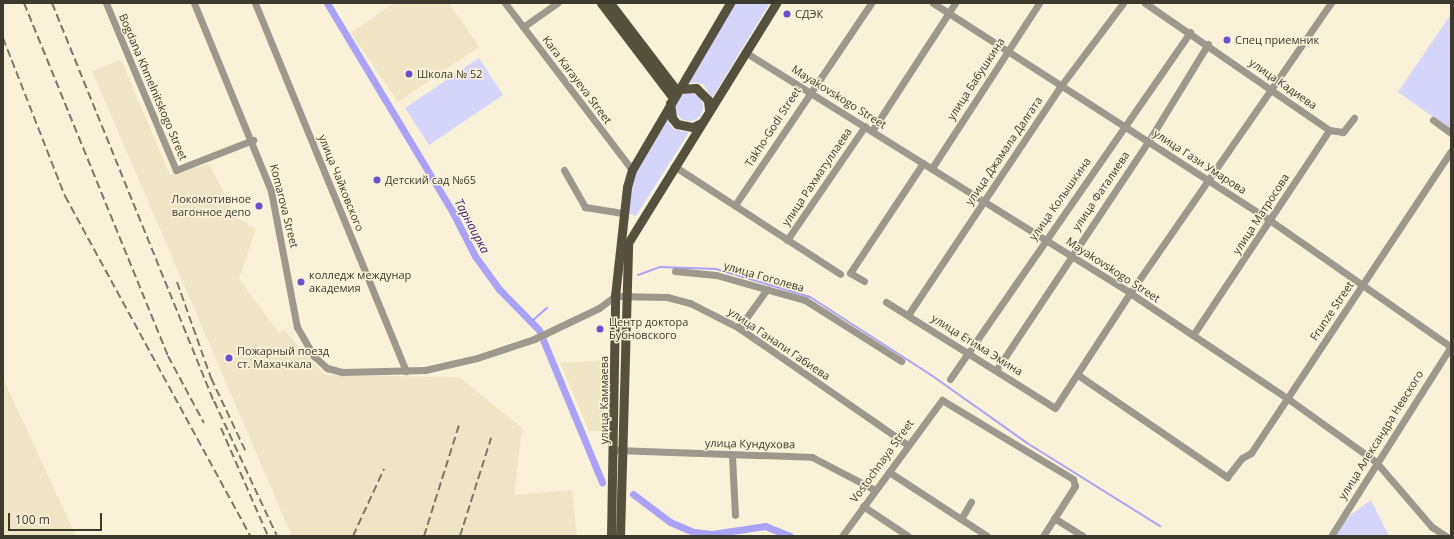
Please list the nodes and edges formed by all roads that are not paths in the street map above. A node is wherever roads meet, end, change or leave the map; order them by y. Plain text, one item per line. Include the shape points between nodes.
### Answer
1 (106, 3) edge
2 (194, 3) edge
3 (255, 3) edge
4 (505, 3) edge
5 (557, 3) edge
6 (600, 3) edge
7 (610, 3) edge
8 (730, 3) edge
9 (776, 3) edge
10 (870, 3) edge
11 (933, 3) edge
12 (955, 3) edge
13 (1039, 3) edge
14 (1123, 3) edge
15 (1145, 3) edge
16 (1331, 3) edge
17 (949, 13) junction
18 (523, 27) junction
19 (1190, 32) junction
20 (1208, 44) junction
21 (1007, 51) junction
22 (745, 52) junction
23 (1060, 87) junction
24 (1270, 88) junction
25 (810, 91) junction
26 (675, 95) junction
27 (709, 109) junction
28 (1354, 118) dead end
29 (1433, 120) dead end
30 (701, 123) junction
31 (865, 126) junction
32 (1125, 126) junction
33 (1329, 130) junction
34 (872, 131) junction
35 (1451, 133) edge
36 (253, 140) junction
37 (1148, 142) junction
38 (1451, 151) edge
39 (923, 163) junction
40 (674, 166) junction
41 (932, 168) junction
42 (564, 170) dead end
43 (632, 170) junction
44 (1210, 181) junction
45 (984, 200) junction
46 (735, 205) junction
47 (623, 212) junction
48 (1271, 221) junction
49 (1044, 239) junction
50 (787, 240) junction
51 (624, 242) junction
52 (1070, 256) junction
53 (675, 271) dead end
54 (840, 274) dead end
55 (864, 281) dead end
56 (1363, 284) junction
57 (767, 289) junction
58 (1130, 293) junction
59 (620, 296) junction
60 (886, 302) dead end
61 (908, 316) junction
62 (739, 328) junction
63 (1193, 335) junction
64 (1451, 346) edge
65 (969, 352) junction
66 (901, 361) dead end
67 (997, 369) junction
68 (406, 371) junction
69 (1078, 375) junction
70 (950, 379) dead end
71 (1287, 398) junction
72 (908, 445) junction
73 (619, 450) junction
74 (732, 456) junction
75 (1376, 462) junction
76 (889, 472) junction
77 (875, 490) junction
78 (971, 502) dead end
79 (863, 506) junction
80 (735, 515) dead end
81 (961, 518) junction
82 (1054, 518) junction
83 (611, 536) edge
84 (620, 536) edge
85 (842, 536) edge
86 (908, 536) edge
87 (987, 536) edge
88 (1042, 536) edge
89 (1083, 536) edge
90 (1331, 536) edge
91 (1446, 536) edge

1 - 36 street, Bogdana Khmelnitskogo Street via 176,170
2 - 36 street, Komarova Street
3 - 68 street, улица Чайковского
4 - 18 street, Kara Karayeva Street
5 - 18 street
6 - 26 main road
7 - 26 main road
8 - 26 main road, улица Каммаева
9 - 22 main road
10 - 25 street, Takho-Godi Street
11 - 17 street, улица Гази Умарова
12 - 17 street
13 - 21 street, улица Бабушкина
14 - 23 street, улица Джамала Далгата
15 - 19 street, улица Кадиева
16 - 24 street
17 - 21 street, улица Гази Умарова
17 - 34 street
18 - 43 street, Kara Karayeva Street
19 - 20 street, улица Кадиева
19 - 32 street, улица Колышкина
20 - 24 street, улица Кадиева
20 - 37 street, улица Фаталиева
21 - 23 street, улица Гази Умарова
21 - 41 street, улица Бабушкина
22 - 25 street, Mayakovskogo Street
22 - 27 main road
23 - 32 street, улица Гази Умарова
23 - 45 street, улица Джамала Далгата
24 - 33 street, улица Кадиева
24 - 44 street
25 - 31 street, Mayakovskogo Street
25 - 46 street, Takho-Godi Street
26 - 27 main road via 692,87 704,93
26 - 30 main road via 669,110 677,124 693,127
26 - 43 main road, улица Каммаева
27 - 30 main road
28 - 33 street via 1343,132
29 - 35 street
30 - 40 main road
31 - 34 street, Mayakovskogo Street
31 - 50 street, улица Рахматуллаева
32 - 37 street, улица Гази Умарова
32 - 49 street, улица Колышкина
33 - 48 street, улица Матросова
34 - 39 street, Mayakovskogo Street
36 - 68 street, Komarova Street via 271,191 283,240 297,327 314,356 327,368 342,372
37 - 44 street, улица Гази Умарова
37 - 52 street, улица Фаталиева
38 - 56 street, Frunze Street
39 - 41 street, Mayakovskogo Street
39 - 55 street via 850,272
40 - 46 street
40 - 51 main road
41 - 45 street, Mayakovskogo Street
42 - 47 street via 585,207
43 - 47 main road, улица Каммаева
44 - 48 street, улица Гази Умарова
44 - 58 street
45 - 49 street, Mayakovskogo Street
45 - 61 street, улица Джамала Далгата
46 - 50 street
47 - 51 main road, улица Каммаева
48 - 56 street, улица Гази Умарова
48 - 63 street, улица Матросова
49 - 52 street, Mayakovskogo Street
49 - 65 street, улица Колышкина
50 - 54 street
51 - 59 main road, улица Каммаева
52 - 58 street, Mayakovskogo Street
52 - 67 street, улица Фаталиева
53 - 57 street, улица Гоголева via 716,275
56 - 64 street, улица Гази Умарова
56 - 71 street, Frunze Street
57 - 62 street
57 - 66 street, улица Гоголева via 805,300
58 - 63 street, Mayakovskogo Street
58 - 69 street
59 - 62 street, улица Ганапи Габиева via 667,297 690,303
59 - 68 street via 534,339 477,358
59 - 73 main road, улица Каммаева
60 - 61 street, улица Етима Эмина
61 - 65 street, улица Етима Эмина
62 - 72 street, улица Ганапи Габиева
63 - 71 street, Mayakovskogo Street
64 - 75 street, улица Александра Невского
65 - 67 street, улица Етима Эмина
65 - 70 street, улица Колышкина
67 - 69 street, улица Етима Эмина via 1055,408
69 - 71 street, Frunze Street via 1225,477 1252,453
71 - 75 street, Mayakovskogo Street
72 - 76 street, Vostochnaya Street
72 - 82 street, Vostochnaya Street via 942,400 1073,479 1075,486
73 - 74 street, улица Кундухова
73 - 83 main road, улица Каммаева
73 - 84 main road, улица Каммаева
74 - 77 street, улица Кундухова via 812,457
74 - 80 street
75 - 90 street, улица Александра Невского
75 - 91 street, Mayakovskogo Street via 1432,527
76 - 77 street, Vostochnaya Street
76 - 81 street
77 - 79 street, Vostochnaya Street
78 - 81 street
79 - 85 street, Vostochnaya Street
79 - 86 street
81 - 87 street
82 - 88 street
82 - 89 street

